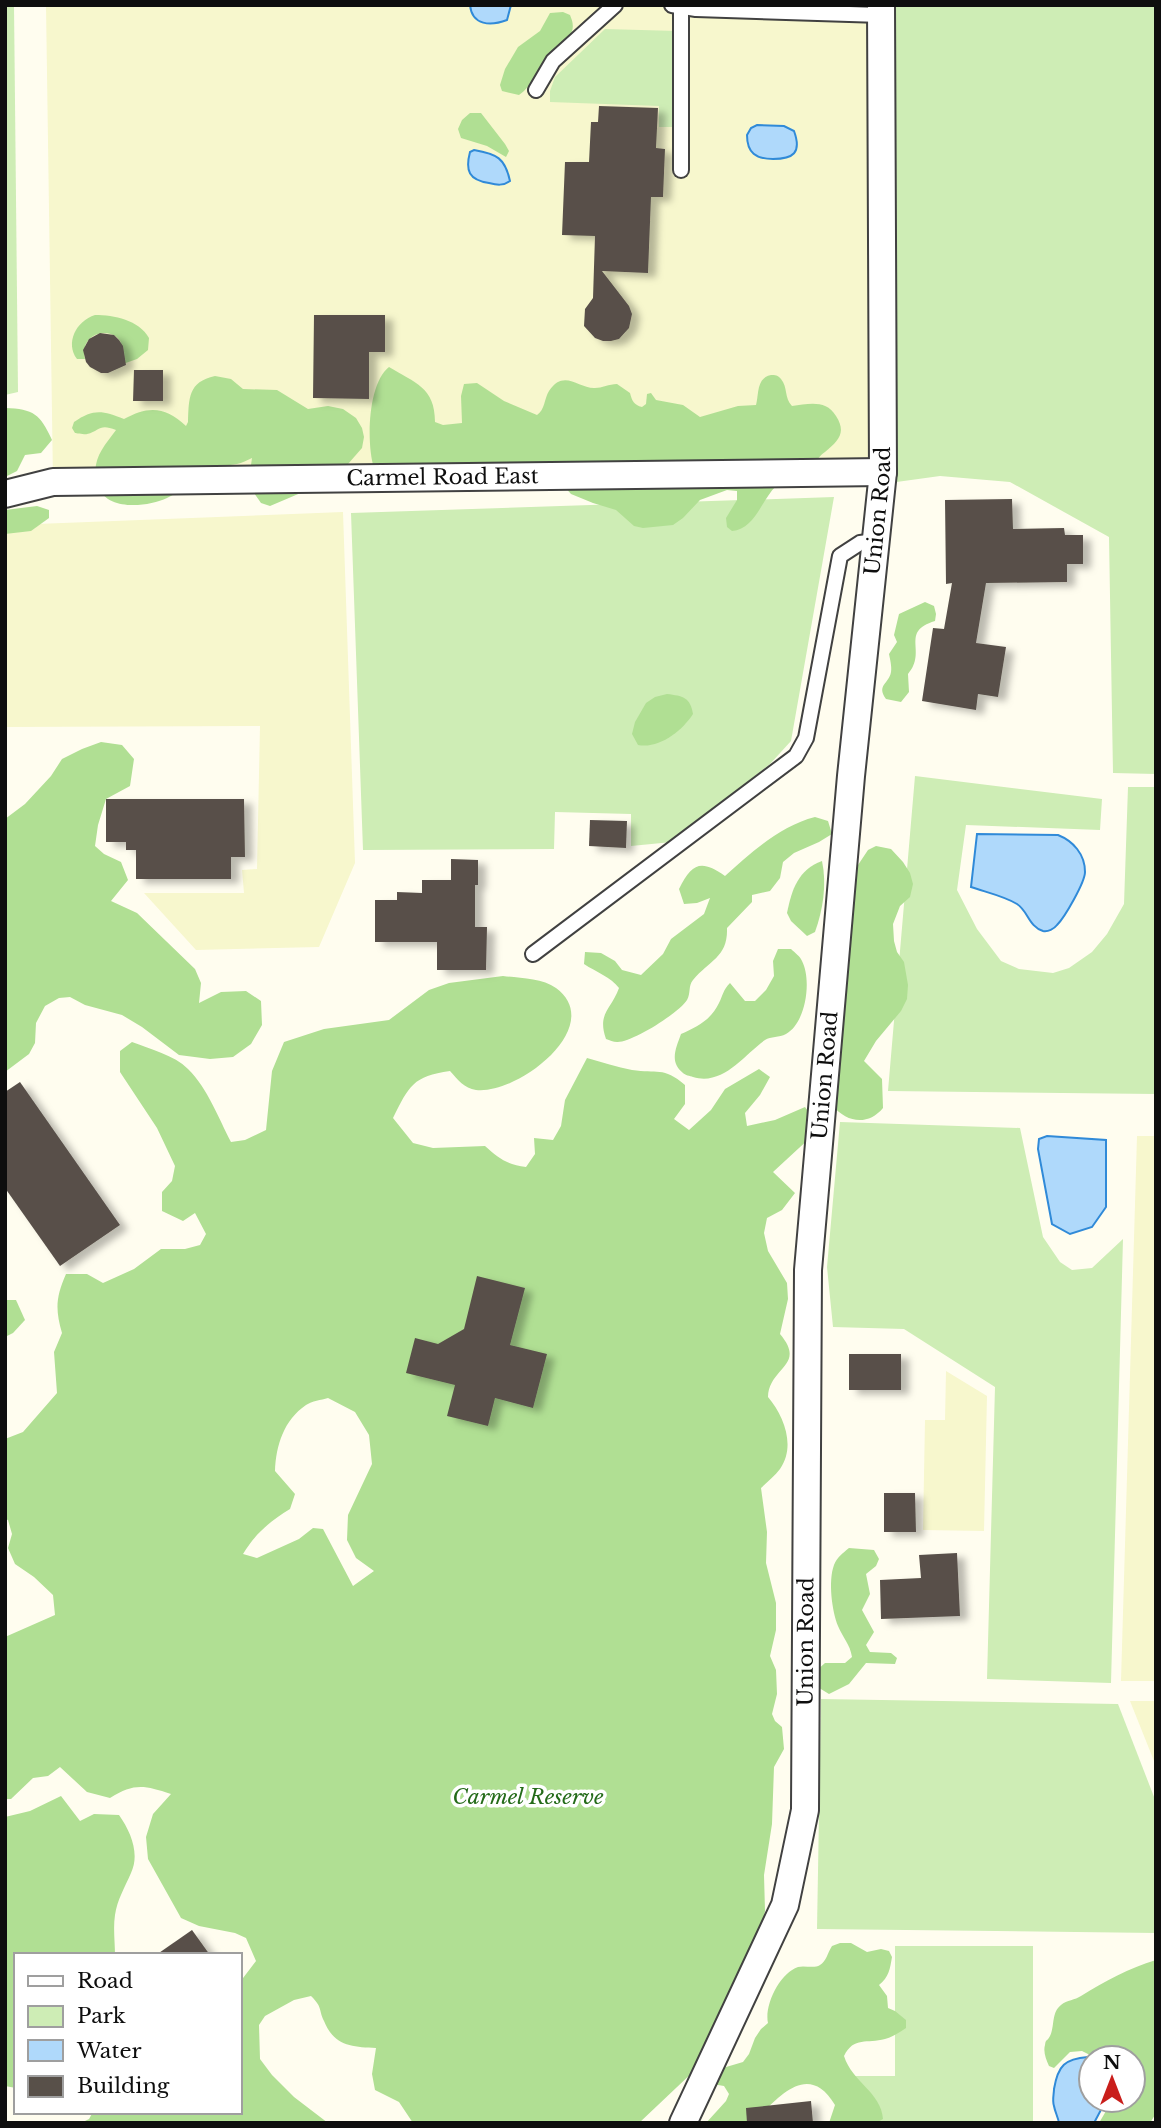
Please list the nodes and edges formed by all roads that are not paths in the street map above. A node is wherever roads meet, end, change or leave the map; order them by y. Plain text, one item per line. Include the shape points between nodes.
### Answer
1 (615, 5) edge
2 (676, 6) edge
3 (881, 10) edge
4 (536, 90) dead end
5 (681, 170) dead end
6 (883, 472) junction
7 (5, 494) edge
8 (876, 541) junction
9 (533, 954) dead end
10 (683, 2123) edge

1 - 4 lane via 553,61
2 - 3 lane
2 - 5 lane
3 - 6 street, Union Road
6 - 7 street, Carmel Road East via 53,482
6 - 8 street, Union Road
8 - 9 lane via 860,543 841,556 806,738 796,756
8 - 10 street, Union Road via 808,1270 805,1810 785,1905

